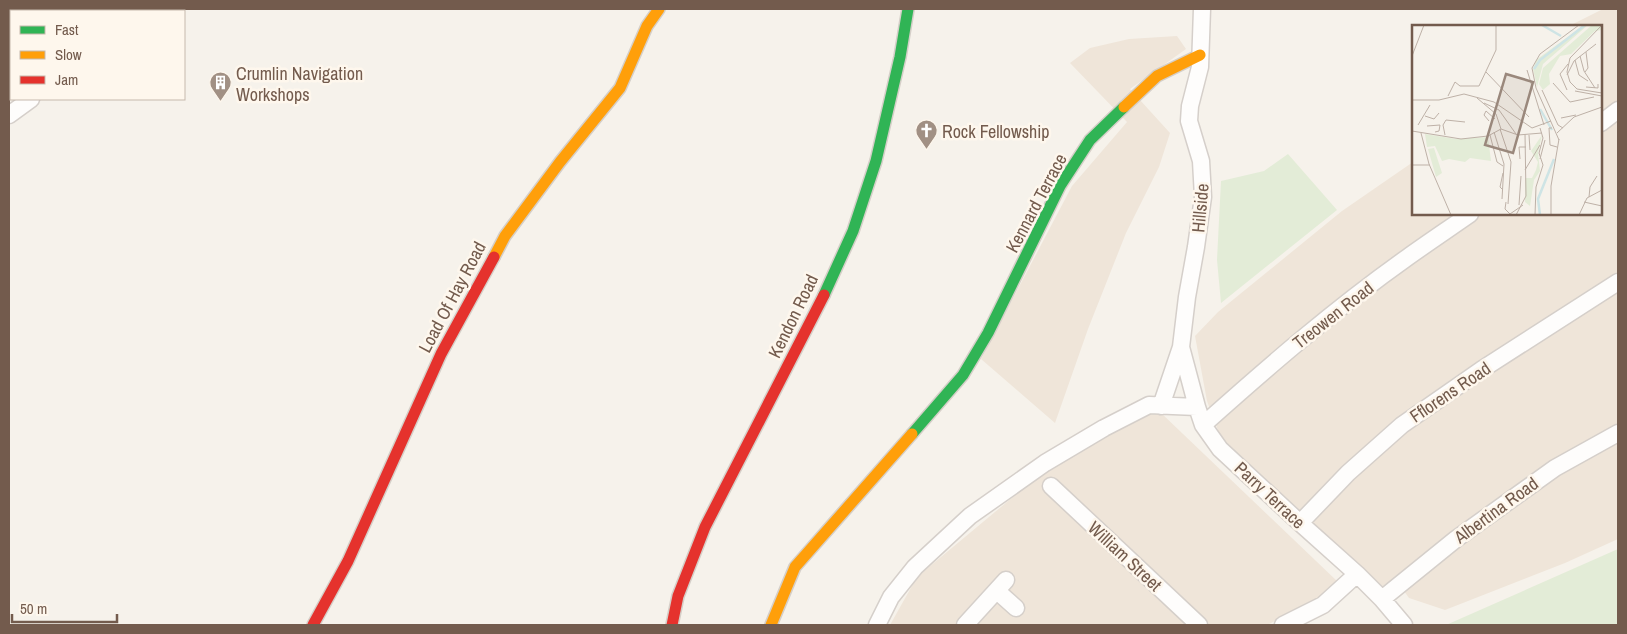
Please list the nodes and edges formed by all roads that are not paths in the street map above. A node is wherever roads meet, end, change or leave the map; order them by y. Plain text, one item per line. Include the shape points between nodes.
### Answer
1 (659, 9) edge
2 (908, 9) edge
3 (1202, 9) edge
4 (1200, 55) junction
5 (30, 100) edge
6 (1618, 110) edge
7 (9, 115) edge
8 (1602, 122) edge
9 (1469, 215) edge
10 (1618, 282) edge
11 (1181, 348) junction
12 (1161, 406) junction
13 (1197, 407) junction
14 (1203, 425) junction
15 (1618, 433) edge
16 (1051, 486) dead end
17 (1300, 523) junction
18 (1357, 574) junction
19 (1382, 599) junction
20 (1016, 608) dead end
21 (313, 625) edge
22 (672, 625) edge
23 (771, 625) edge
24 (876, 625) edge
25 (965, 625) edge
26 (1199, 625) edge
27 (1283, 625) edge
28 (1404, 625) edge

1 - 21 street, Load Of Hay Road via 647,26 620,88 505,236 441,354 348,561
2 - 22 street, Kendon Road via 876,161 853,231 816,313 705,528 678,596
3 - 4 street, Hillside
4 - 11 street, Hillside via 1189,121 1201,161 1203,197
4 - 23 street, Kennard Terrace via 1157,76 1090,140 1060,186 1021,268 963,375 795,567
5 - 7 street
6 - 8 street
9 - 14 street, Treowen Road via 1334,314
10 - 17 street, Fflorens Road via 1402,425 1348,473
11 - 12 street
11 - 13 street, Hillside
12 - 13 street
12 - 24 street via 1149,405 1104,428 1045,463 970,516 915,567 891,597
13 - 14 street, Parry Terrace
14 - 17 street, Parry Terrace via 1220,449
15 - 19 street, Albertina Road via 1555,468 1456,539
16 - 26 street, William Street
17 - 18 street, Parry Terrace
18 - 19 street, Parry Terrace
18 - 27 street via 1323,605
19 - 28 street, Parry Terrace
20 - 25 street via 1002,586

